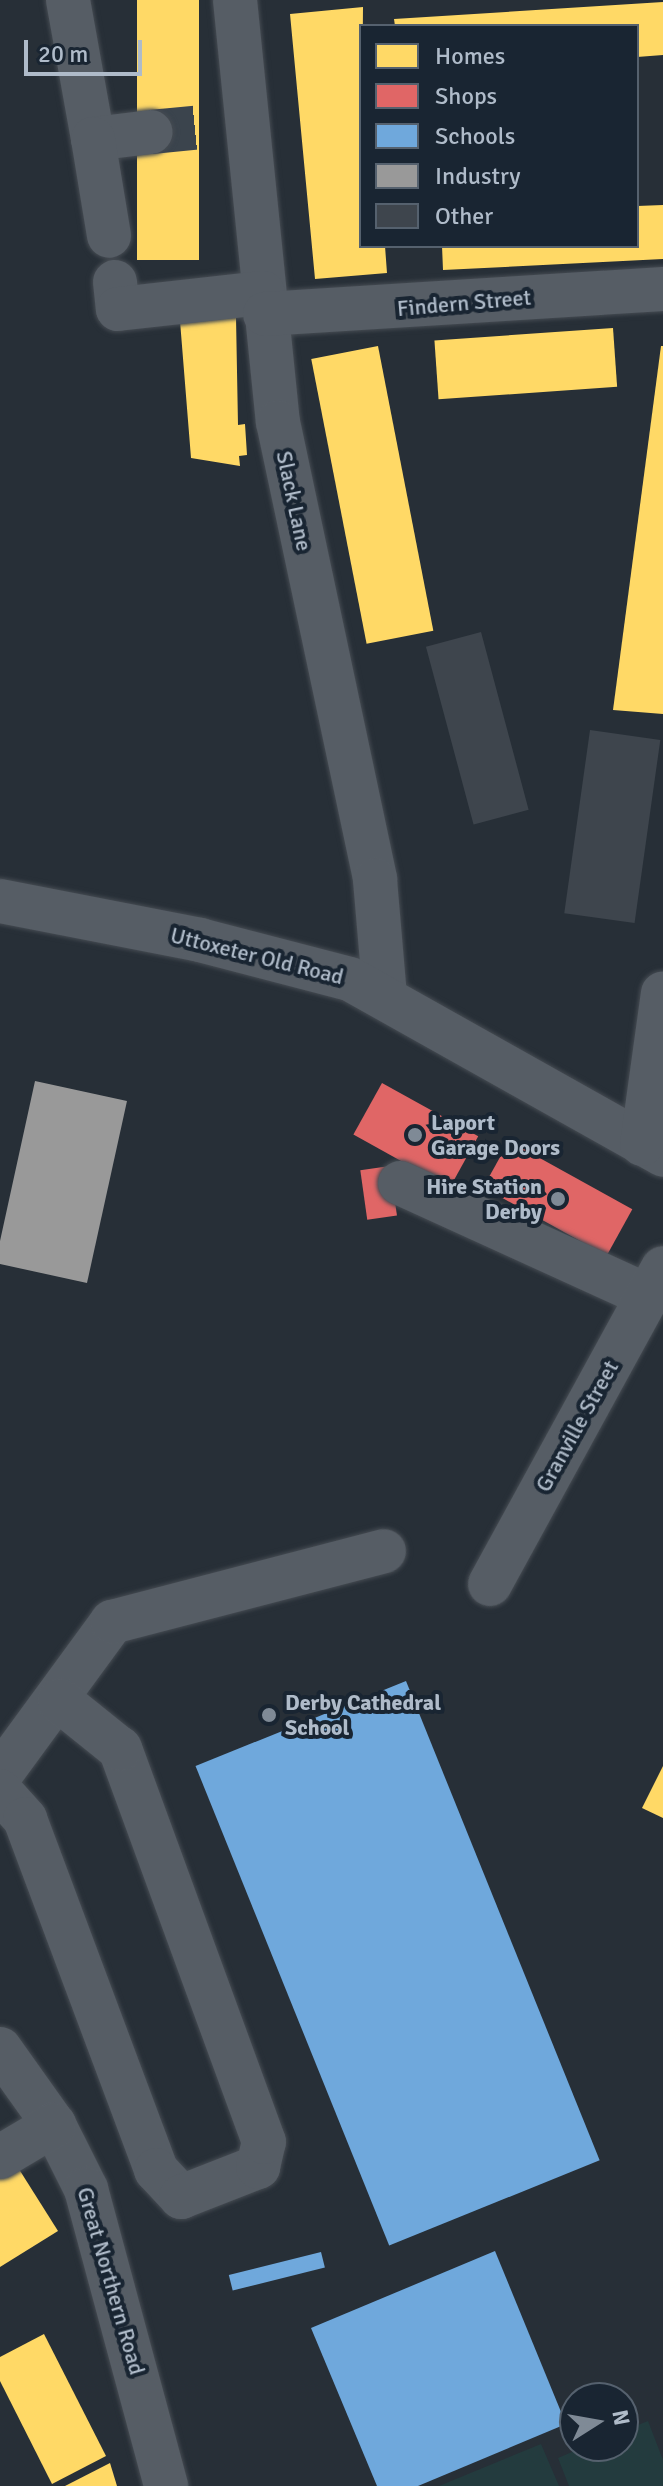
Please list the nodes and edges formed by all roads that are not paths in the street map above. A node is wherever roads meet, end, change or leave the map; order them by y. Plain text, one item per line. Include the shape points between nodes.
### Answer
1 (68, 0) edge
2 (235, 0) edge
3 (151, 132) tunnel mouth
4 (93, 139) junction
5 (109, 236) dead end
6 (115, 282) dead end
7 (663, 289) edge
8 (264, 304) junction
9 (0, 901) edge
10 (663, 993) edge
11 (385, 996) junction
12 (652, 1149) edge
13 (400, 1183) dead end
14 (655, 1282) edge
15 (384, 1551) dead end
16 (490, 1584) dead end
17 (59, 1700) junction
18 (0, 1775) edge
19 (0, 1791) edge
20 (0, 2049) edge
21 (54, 2125) junction
22 (0, 2157) edge
23 (166, 2486) edge

1 - 4 street
2 - 8 street, Slack Lane via 230,125
3 - 4 street
4 - 5 street
6 - 8 street, Findern Street via 118,309
7 - 8 street, Findern Street
8 - 11 street, Slack Lane via 278,422 375,880
9 - 11 street, Uttoxeter Old Road via 314,967
10 - 12 street
11 - 12 street, Uttoxeter Old Road
13 - 14 street
14 - 16 street, Granville Street
15 - 17 street via 112,1622
17 - 18 street
17 - 19 street via 120,1749 264,2142 258,2167 181,2197 156,2170 25,1819
20 - 21 street, Great Northern Road
21 - 22 street
21 - 23 street, Great Northern Road via 86,2189

